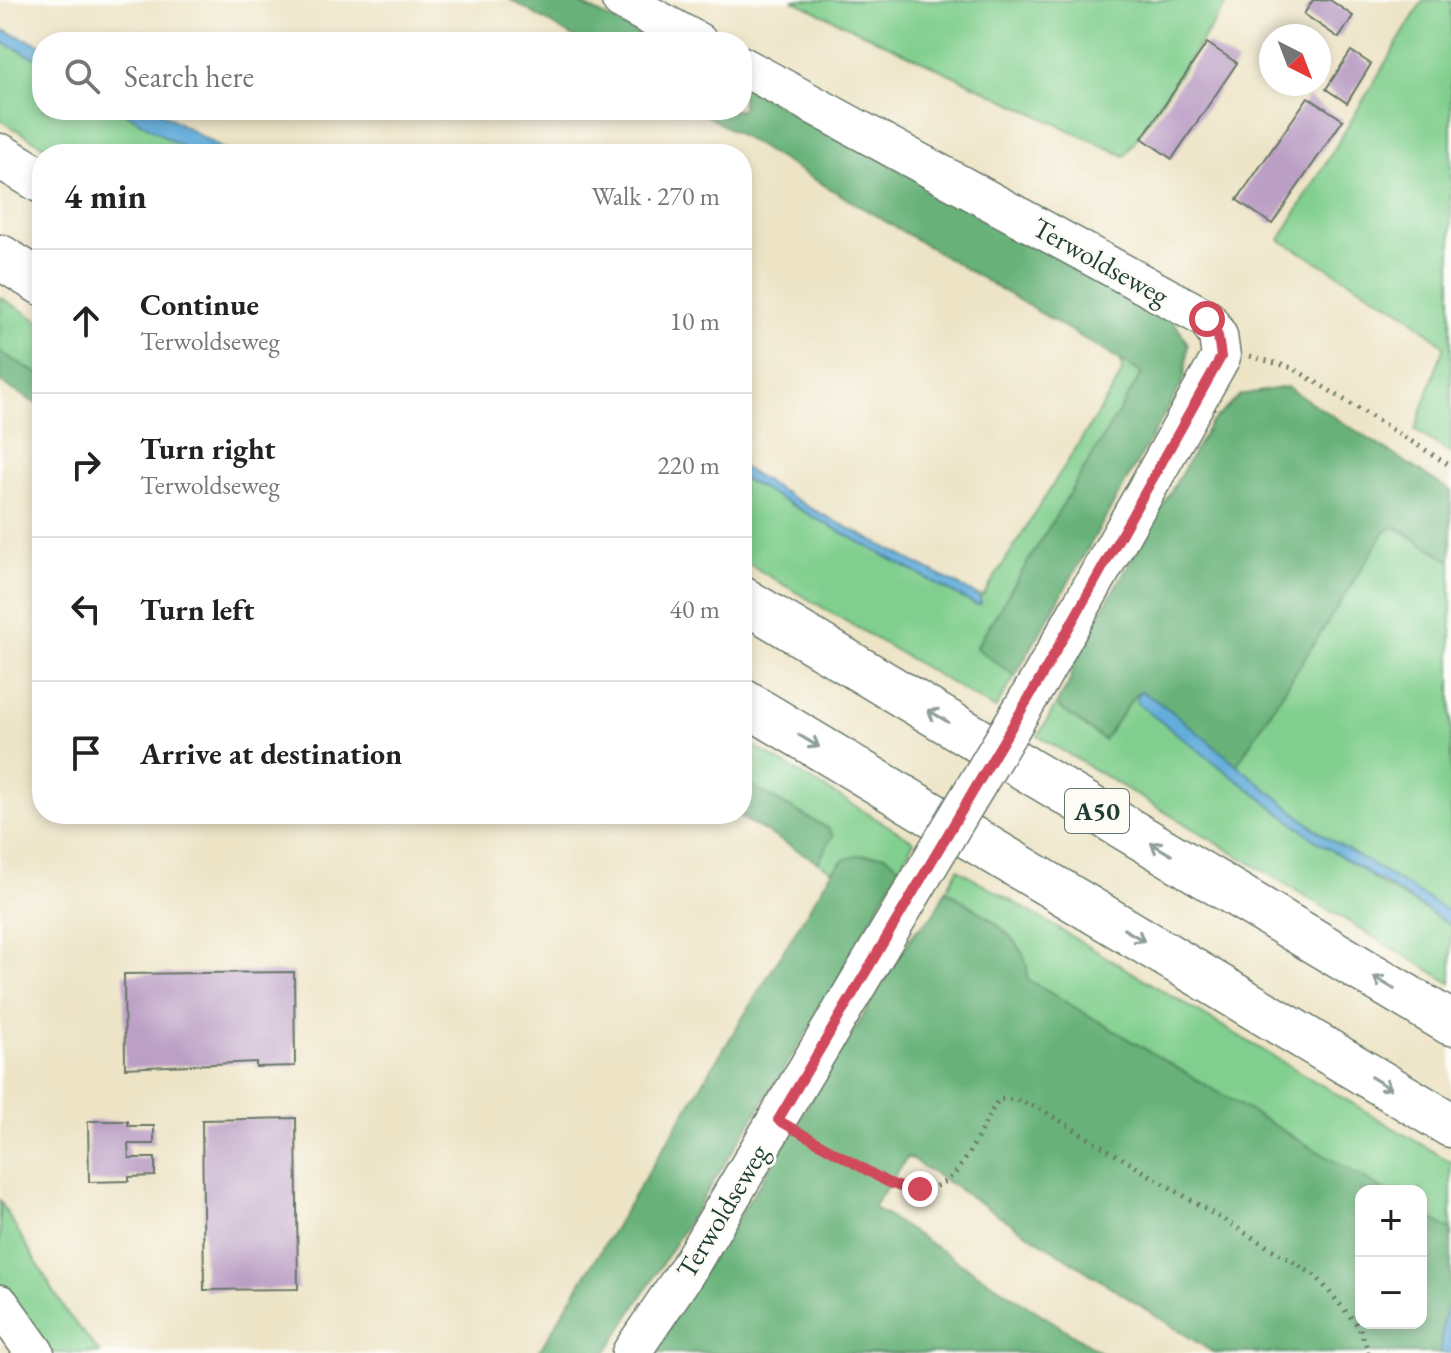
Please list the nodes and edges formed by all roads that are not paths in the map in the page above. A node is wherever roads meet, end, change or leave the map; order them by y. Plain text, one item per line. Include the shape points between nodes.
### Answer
1 (621, 0) edge
2 (680, 32) edge
3 (752, 71) edge
4 (0, 156) edge
5 (32, 175) edge
6 (0, 257) edge
7 (32, 277) edge
8 (752, 605) edge
9 (752, 707) edge
10 (1451, 1023) edge
11 (1451, 1125) edge
12 (0, 1304) edge
13 (21, 1349) edge
14 (631, 1353) edge

1 - 2 street
3 - 14 street, Terwoldseweg, bridge via 1207,319 1218,336 1221,357 1040,679 686,1272
4 - 5 highway
6 - 7 highway
10 -> 8 highway, A50
9 -> 11 highway
12 - 13 street

